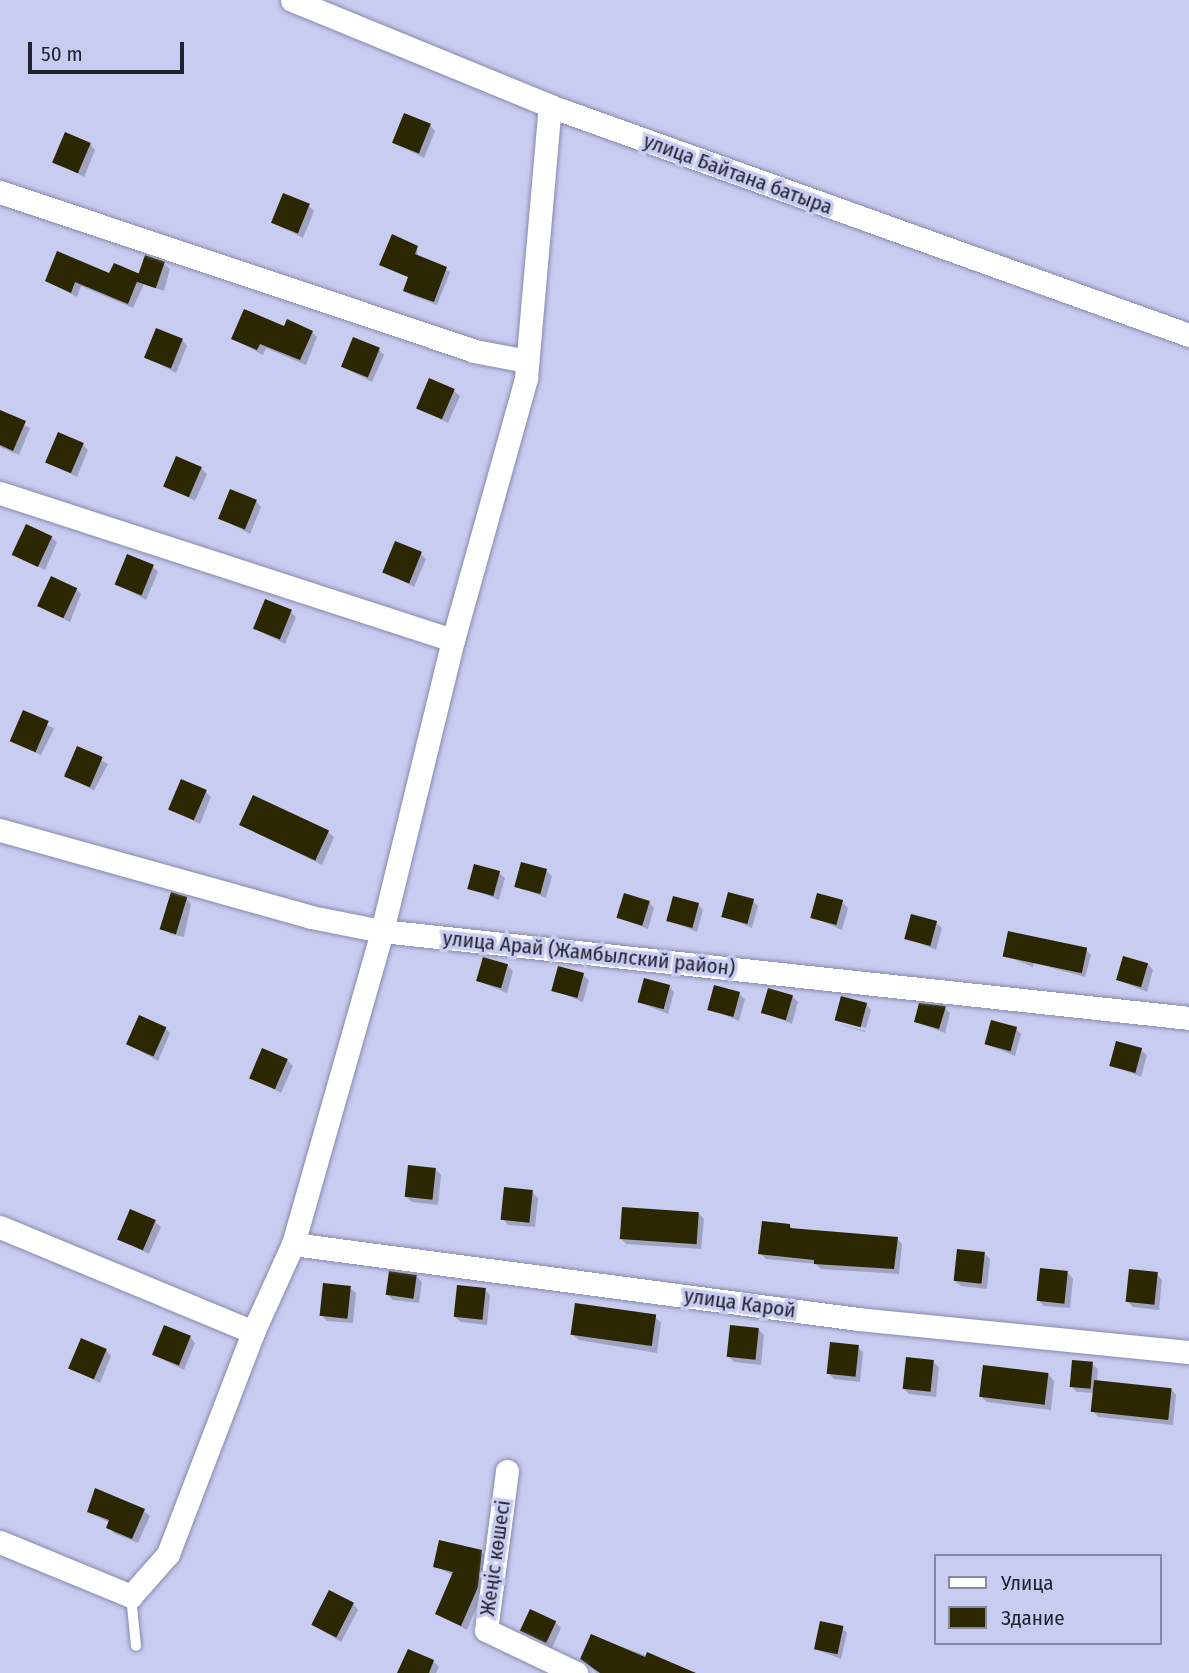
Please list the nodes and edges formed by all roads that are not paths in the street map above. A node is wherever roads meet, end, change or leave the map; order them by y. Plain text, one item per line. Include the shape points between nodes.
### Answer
1 (292, 0) edge
2 (550, 106) junction
3 (0, 192) edge
4 (1189, 335) edge
5 (527, 361) junction
6 (0, 493) edge
7 (453, 640) junction
8 (0, 831) edge
9 (382, 931) junction
10 (1189, 1018) edge
11 (0, 1227) edge
12 (293, 1244) junction
13 (253, 1332) junction
14 (1189, 1352) edge
15 (507, 1471) dead end
16 (0, 1542) edge
17 (131, 1596) junction
18 (136, 1646) dead end
19 (576, 1673) edge

1 - 2 street, улица Байтана батыра
2 - 4 street, улица Байтана батыра
2 - 5 street
3 - 5 street via 474,351
5 - 7 street
6 - 7 street
7 - 9 street
8 - 9 street, улица Арай (Жамбылский район) via 311,917
9 - 10 street, улица Арай (Жамбылский район)
9 - 12 street
11 - 13 street
12 - 13 street
12 - 14 street, улица Карой via 858,1319
13 - 17 street via 168,1554
15 - 19 street, Жеңіс көшесі via 486,1630
16 - 17 street
17 - 18 lane

